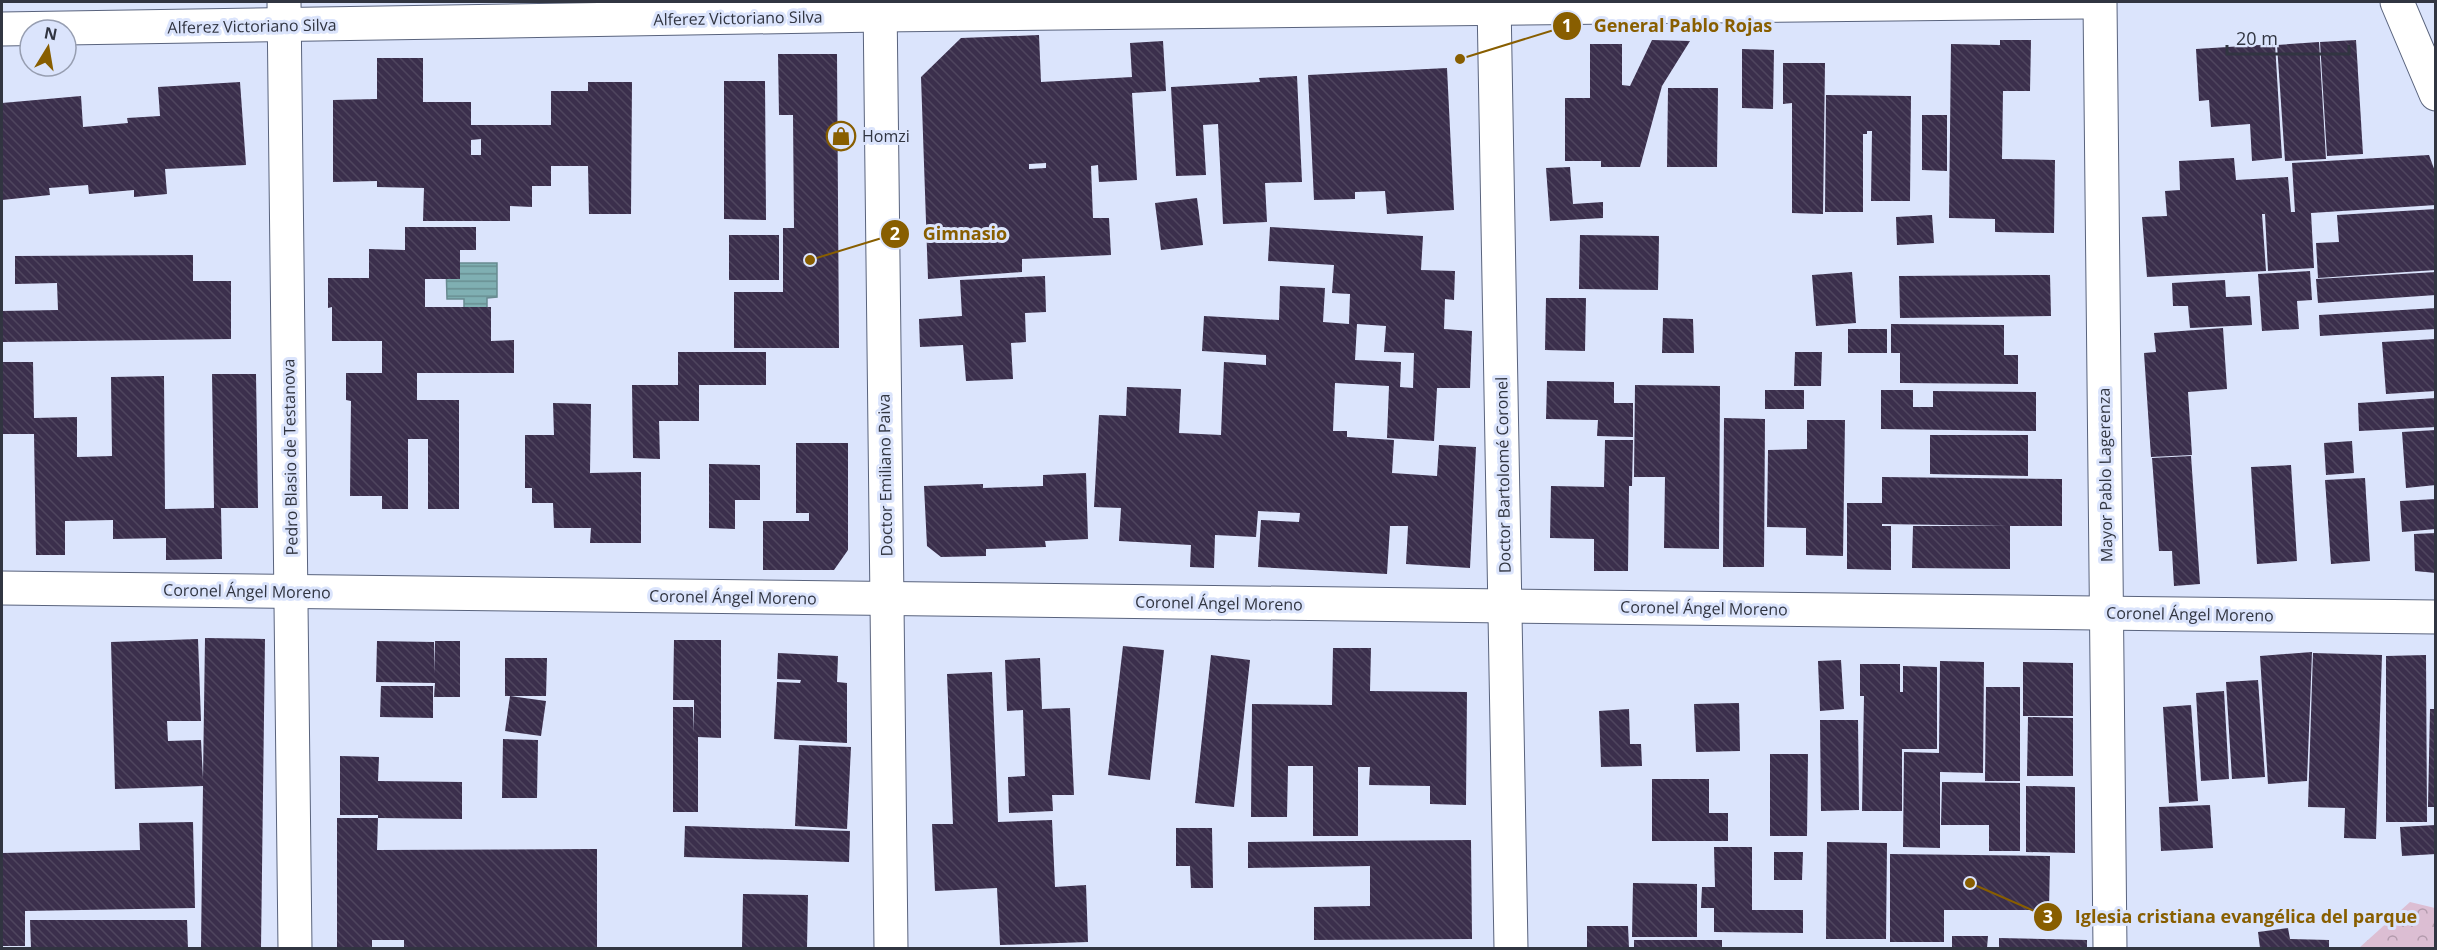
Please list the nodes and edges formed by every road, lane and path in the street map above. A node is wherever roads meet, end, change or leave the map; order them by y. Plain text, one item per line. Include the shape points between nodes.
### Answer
1 (2087, 2) edge
2 (2100, 2) edge
3 (2397, 2) edge
4 (1494, 5) edge
5 (880, 8) edge
6 (552, 11) edge
7 (683, 11) edge
8 (284, 14) edge
9 (2, 29) edge
10 (2436, 94) edge
11 (2, 588) edge
12 (292, 591) junction
13 (887, 598) junction
14 (1505, 606) junction
15 (2107, 613) junction
16 (2436, 617) edge
17 (295, 948) edge
18 (891, 948) edge
19 (1511, 948) edge
20 (2110, 948) edge

1 - 4 street, Alferez Victoriano Silva
2 - 15 street, Mayor Pablo Lagerenza
3 - 10 street
4 - 5 street, Alferez Victoriano Silva
4 - 14 street, Doctor Bartolomé Coronel
5 - 7 street, Alferez Victoriano Silva
5 - 13 street, Doctor Emiliano Paiva
6 - 7 street, Alferez Victoriano Silva
6 - 8 street, Alferez Victoriano Silva
8 - 9 street, Alferez Victoriano Silva
8 - 12 street, Pedro Blasio de Testanova
11 - 12 street, Coronel Ángel Moreno
12 - 13 street, Coronel Ángel Moreno
12 - 17 street, Pedro Blasio de Testanova
13 - 14 street, Coronel Ángel Moreno
13 - 18 street, Doctor Emiliano Paiva
14 - 15 street, Coronel Ángel Moreno
14 - 19 street, Doctor Bartolomé Coronel
15 - 16 street, Coronel Ángel Moreno
15 - 20 street, Mayor Pablo Lagerenza

